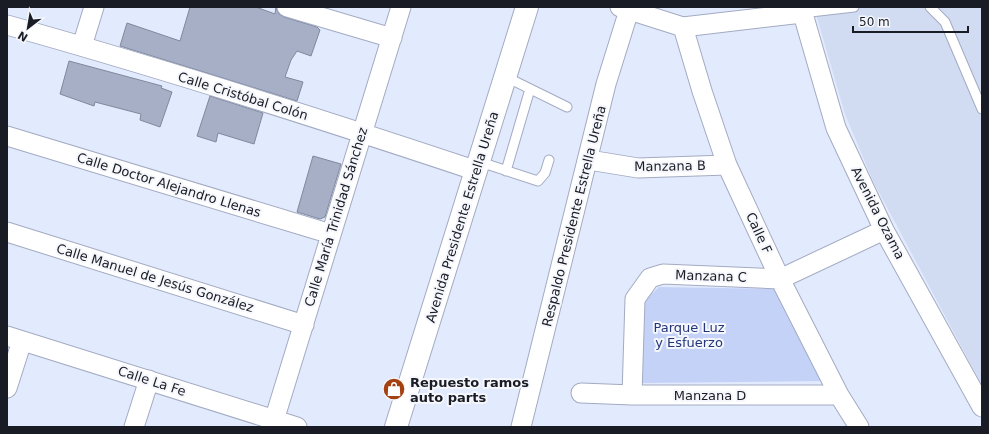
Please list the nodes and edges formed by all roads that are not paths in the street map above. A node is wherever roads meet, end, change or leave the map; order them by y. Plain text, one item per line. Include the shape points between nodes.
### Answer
1 (94, 7) edge
2 (287, 7) edge
3 (401, 7) edge
4 (527, 7) edge
5 (854, 7) edge
6 (930, 7) edge
7 (626, 8) edge
8 (801, 10) edge
9 (7, 25) edge
10 (684, 27) junction
11 (392, 38) junction
12 (82, 46) junction
13 (506, 77) junction
14 (530, 89) junction
15 (567, 107) dead end
16 (982, 109) edge
17 (362, 132) junction
18 (7, 136) edge
19 (549, 160) dead end
20 (589, 160) junction
21 (727, 165) junction
22 (478, 166) junction
23 (506, 171) junction
24 (884, 230) junction
25 (7, 232) edge
26 (331, 234) junction
27 (780, 279) junction
28 (304, 325) junction
29 (14, 339) edge
30 (149, 380) junction
31 (7, 388) edge
32 (581, 393) dead end
33 (632, 395) junction
34 (839, 395) junction
35 (982, 407) edge
36 (273, 424) edge
37 (134, 427) edge
38 (297, 427) edge
39 (396, 427) edge
40 (521, 427) edge
41 (859, 427) edge

1 - 12 street
2 - 11 street
3 - 11 street, Calle María Trinidad Sánchez
4 - 13 main road, Avenida Presidente Estrella Ureña
5 - 8 lane
6 - 16 lane via 945,22
7 - 10 street
7 - 20 street, Respaldo Presidente Estrella Ureña
8 - 10 street
8 - 24 street, Avenida Ozama via 836,128
9 - 12 street, Calle Cristóbal Colón
10 - 21 street, Calle F
11 - 17 street, Calle María Trinidad Sánchez
12 - 17 street, Calle Cristóbal Colón
13 - 14 lane
13 - 22 main road, Avenida Presidente Estrella Ureña
14 - 15 lane
14 - 23 lane
17 - 22 street, Calle Cristóbal Colón
17 - 26 street, Calle María Trinidad Sánchez
18 - 26 street, Calle Doctor Alejandro Llenas
19 - 23 lane via 545,173 538,182
20 - 21 street, Manzana B via 638,168
20 - 40 street, Respaldo Presidente Estrella Ureña
21 - 27 street, Calle F
22 - 23 lane
22 - 39 main road, Avenida Presidente Estrella Ureña
24 - 27 street, Manzana C
24 - 35 street, Avenida Ozama
25 - 28 street, Calle Manuel de Jesús González
26 - 28 street, Calle María Trinidad Sánchez
27 - 33 street, Manzana C via 663,274 650,278 635,299
27 - 34 street, Calle F
28 - 36 street, Calle María Trinidad Sánchez
29 - 30 street, Calle La Fe
29 - 31 street
30 - 36 street, Calle La Fe
30 - 37 street
32 - 33 street, Manzana D
33 - 34 street, Manzana D
34 - 41 street, Calle F
36 - 38 street, Calle La Fe

